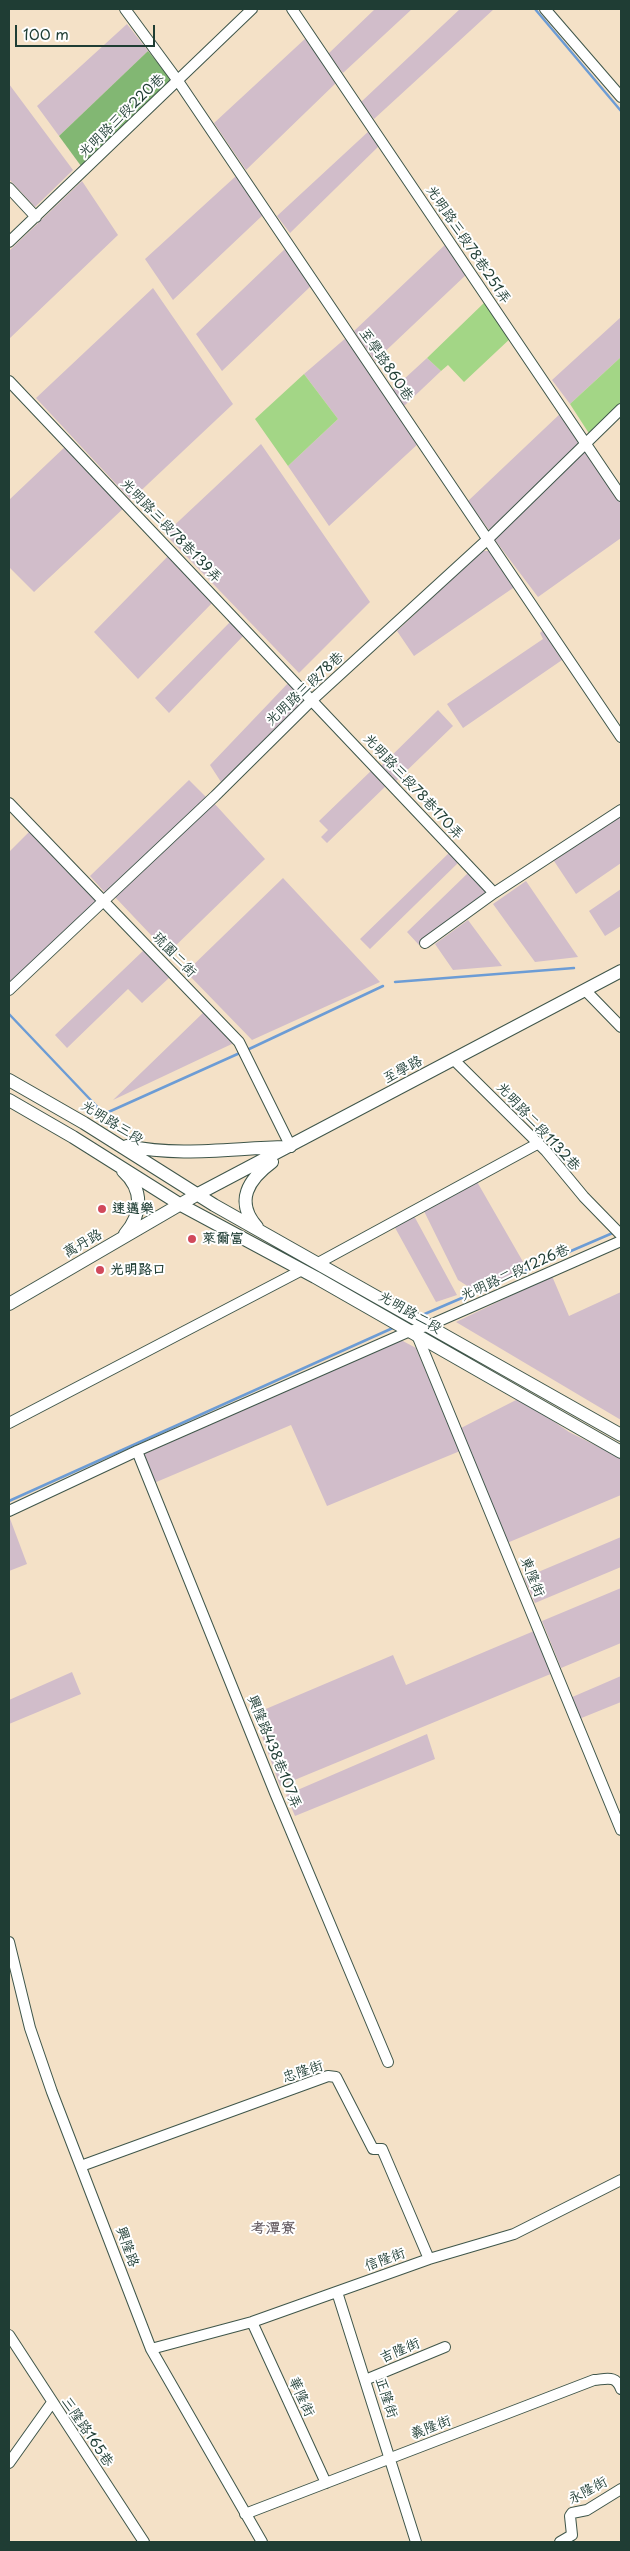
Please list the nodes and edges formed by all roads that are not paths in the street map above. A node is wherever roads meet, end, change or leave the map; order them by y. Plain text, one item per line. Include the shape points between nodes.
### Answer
1 (124, 9) edge
2 (252, 9) edge
3 (292, 9) edge
4 (545, 9) edge
5 (178, 82) junction
6 (621, 97) edge
7 (9, 188) edge
8 (36, 217) junction
9 (9, 242) edge
10 (9, 381) edge
11 (621, 409) edge
12 (586, 443) junction
13 (621, 496) edge
14 (488, 539) junction
15 (312, 700) junction
16 (621, 738) edge
17 (9, 803) edge
18 (621, 810) edge
19 (494, 893) junction
20 (103, 902) junction
21 (424, 943) dead end
22 (621, 970) edge
23 (9, 990) edge
24 (586, 990) junction
25 (621, 1027) edge
26 (454, 1060) junction
27 (9, 1080) edge
28 (9, 1100) edge
29 (537, 1144) junction
30 (118, 1145) junction
31 (292, 1147) junction
32 (112, 1161) junction
33 (198, 1194) junction
34 (182, 1204) junction
35 (260, 1230) junction
36 (621, 1235) edge
37 (119, 1241) junction
38 (621, 1241) edge
39 (320, 1262) junction
40 (302, 1270) junction
41 (9, 1304) edge
42 (419, 1330) junction
43 (9, 1423) edge
44 (621, 1434) edge
45 (137, 1451) junction
46 (621, 1452) edge
47 (9, 1511) edge
48 (621, 1830) edge
49 (9, 1942) edge
50 (388, 2062) dead end
51 (81, 2166) junction
52 (621, 2180) edge
53 (429, 2259) junction
54 (336, 2292) junction
55 (252, 2322) junction
56 (9, 2335) edge
57 (445, 2347) dead end
58 (152, 2349) junction
59 (365, 2380) junction
60 (621, 2389) edge
61 (52, 2404) junction
62 (391, 2458) junction
63 (9, 2463) edge
64 (326, 2483) junction
65 (621, 2488) edge
66 (246, 2514) junction
67 (144, 2542) edge
68 (262, 2542) edge
69 (416, 2542) edge
70 (560, 2542) edge

1 - 5 street, 至學路860巷
2 - 5 street, 光明路三段220巷
3 - 12 street, 光明路三段78巷251弄
4 - 6 street
5 - 8 street, 光明路三段220巷
5 - 14 street, 至學路860巷
7 - 8 street
8 - 9 street, 光明路三段220巷
10 - 15 street, 光明路三段78巷139弄
11 - 12 street, 光明路三段78巷
12 - 13 street, 光明路三段78巷251弄
12 - 14 street, 光明路三段78巷
14 - 15 street, 光明路三段78巷
14 - 16 street, 至學路860巷
15 - 19 street, 光明路三段78巷170弄
15 - 20 street, 光明路三段78巷
17 - 20 street, 琉園二街
18 - 19 street
19 - 21 street
20 - 23 street, 光明路三段78巷
20 - 31 street, 琉園二街 via 239,1042
22 - 24 street, 至學路
24 - 25 street
24 - 26 street, 至學路
26 - 29 street, 光明路二段1132巷
26 - 31 street, 至學路
27 - 30 street, 光明路三段
28 - 32 street
29 - 36 street, 光明路二段1132巷
29 - 39 street
30 - 31 street via 153,1152
30 - 33 street, 光明路三段
31 - 33 street, 至學路
31 - 35 street via 250,1182 246,1197 248,1210 251,1220
32 - 34 street
32 - 37 street via 128,1176 138,1192 140,1209 133,1225
33 - 34 street, 萬丹路
33 - 35 street, 光明路二段
34 - 37 street, 萬丹路
34 - 40 street, 光明路二段
35 - 39 street, 光明路二段
37 - 41 street, 萬丹路
38 - 42 street, 光明路二段1226巷
39 - 42 street, 光明路二段
40 - 42 street, 光明路二段
40 - 43 street
42 - 44 street, 光明路二段
42 - 45 street, 光明路二段1226巷
42 - 46 street, 光明路二段
42 - 48 street, 東隆街
45 - 47 street, 光明路二段1226巷
45 - 50 street, 興隆路438巷107弄
49 - 51 street, 興隆路 via 30,2028
51 - 53 street, 忠隆街 via 328,2076 336,2077 373,2149 382,2149
51 - 58 street, 興隆路
52 - 53 street, 信隆街 via 514,2234
53 - 54 street, 信隆街
54 - 55 street, 信隆街
54 - 59 street, 正隆街
55 - 58 street, 信隆街
55 - 64 street, 華隆街
56 - 61 street, 三隆路165巷
57 - 59 street, 吉隆街
58 - 66 street, 興隆路
59 - 62 street, 正隆街
60 - 62 street, 義隆街 via 615,2378 594,2380
61 - 63 street
61 - 67 street, 三隆路165巷
62 - 64 street, 義隆街
62 - 69 street, 正隆街
64 - 66 street, 義隆街
65 - 70 street, 永隆街 via 587,2510 572,2513 572,2535
66 - 68 street, 興隆路

